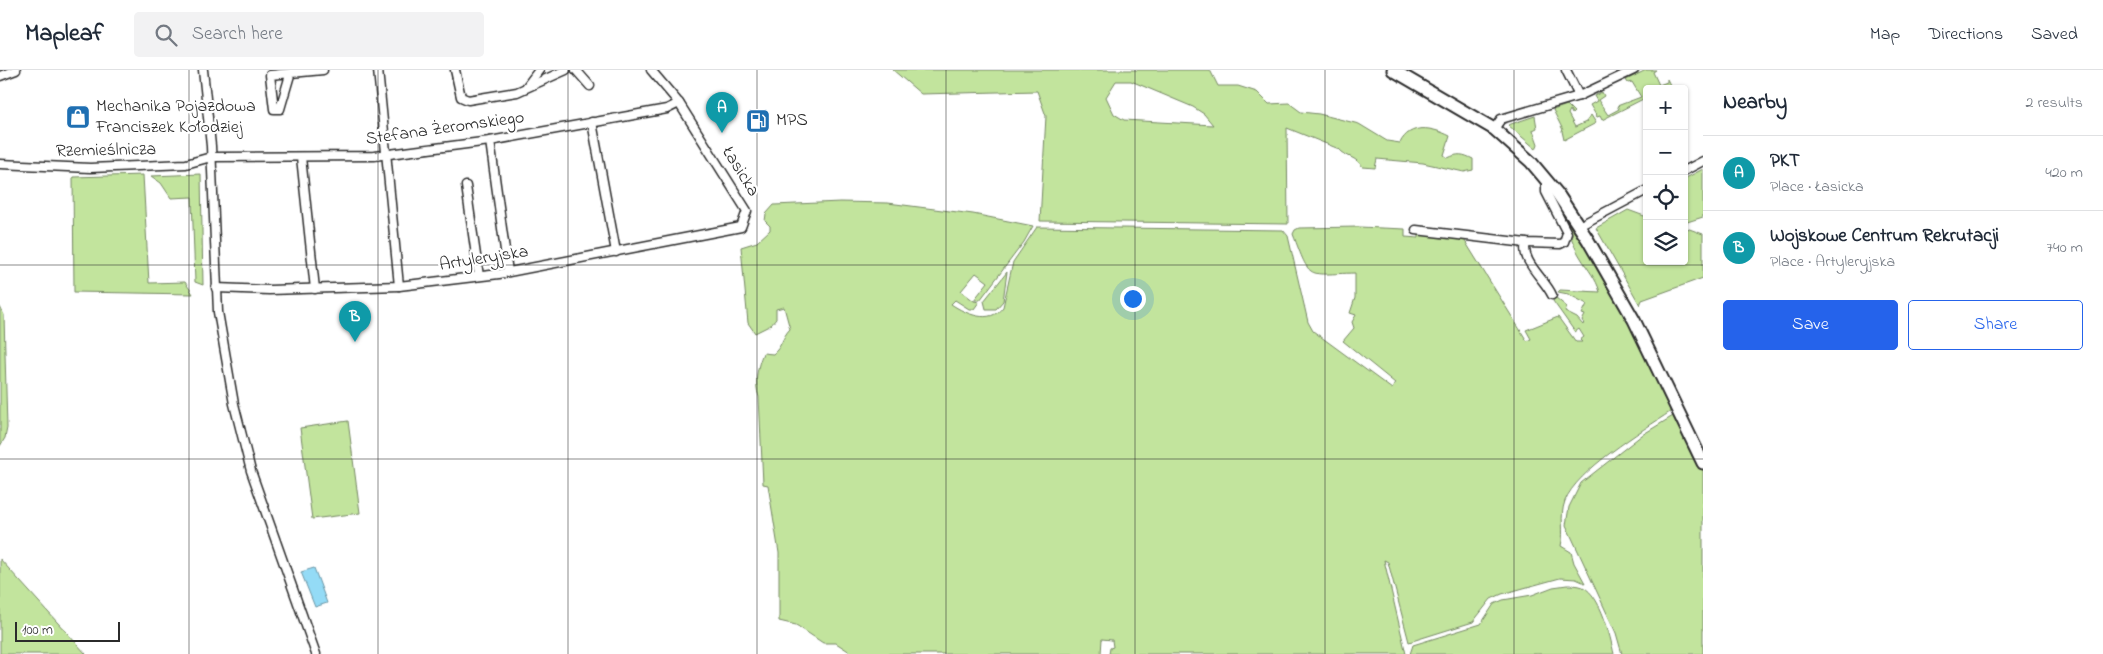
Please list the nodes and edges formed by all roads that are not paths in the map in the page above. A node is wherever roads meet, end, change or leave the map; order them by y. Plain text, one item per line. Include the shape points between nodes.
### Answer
1 (16, 70) edge
2 (203, 70) edge
3 (324, 70) edge
4 (378, 70) edge
5 (456, 70) edge
6 (540, 70) edge
7 (566, 70) edge
8 (576, 70) edge
9 (651, 70) edge
10 (1393, 70) edge
11 (1566, 70) edge
12 (1634, 70) edge
13 (290, 75) junction
14 (0, 76) edge
15 (527, 86) junction
16 (590, 86) dead end
17 (1578, 96) junction
18 (679, 103) junction
19 (592, 122) junction
20 (1494, 129) junction
21 (490, 141) junction
22 (387, 154) junction
23 (211, 157) junction
24 (301, 157) junction
25 (1703, 161) edge
26 (0, 164) edge
27 (1688, 169) edge
28 (1546, 180) junction
29 (466, 186) dead end
30 (1643, 192) edge
31 (746, 217) joint
32 (1579, 226) junction
33 (1416, 230) dead end
34 (1526, 243) junction
35 (616, 252) junction
36 (508, 272) junction
37 (479, 276) junction
38 (399, 286) junction
39 (216, 288) junction
40 (315, 289) junction
41 (1552, 295) dead end
42 (1703, 463) edge
43 (316, 654) edge

1 - 14 street
2 - 23 street
3 - 13 street
4 - 22 street
5 - 15 street via 458,91 468,100 517,92
6 - 15 street
7 - 15 street
8 - 16 street
9 - 18 street, Łasicka
10 - 20 street
11 - 17 street
12 - 17 street
13 - 13 street via 285,99 280,109 274,109 270,75
17 - 20 street via 1501,119
18 - 19 street, Stefana Żeromskiego via 667,109
18 - 31 street, Łasicka via 747,211
19 - 21 street, Stefana Żeromskiego
19 - 35 street
20 - 28 street
21 - 22 street, Stefana Żeromskiego
21 - 36 street
22 - 24 street, Stefana Żeromskiego
22 - 38 street
23 - 24 street, Stefana Żeromskiego
23 - 26 street, Rzemieślnicza via 186,164 90,168
23 - 39 street
24 - 40 street
25 - 27 street
28 - 32 street
28 - 34 street via 1546,192 1565,227 1566,237 1560,244
29 - 37 street
30 - 32 street
31 - 35 street, Artyleryjska via 741,227 734,230
32 - 42 street via 1645,340
33 - 34 street
34 - 41 street via 1528,261
35 - 36 street, Artyleryjska
36 - 37 street, Artyleryjska
37 - 38 street, Artyleryjska
38 - 40 street, Artyleryjska
39 - 40 street, Artyleryjska
39 - 43 street via 220,327 243,447

